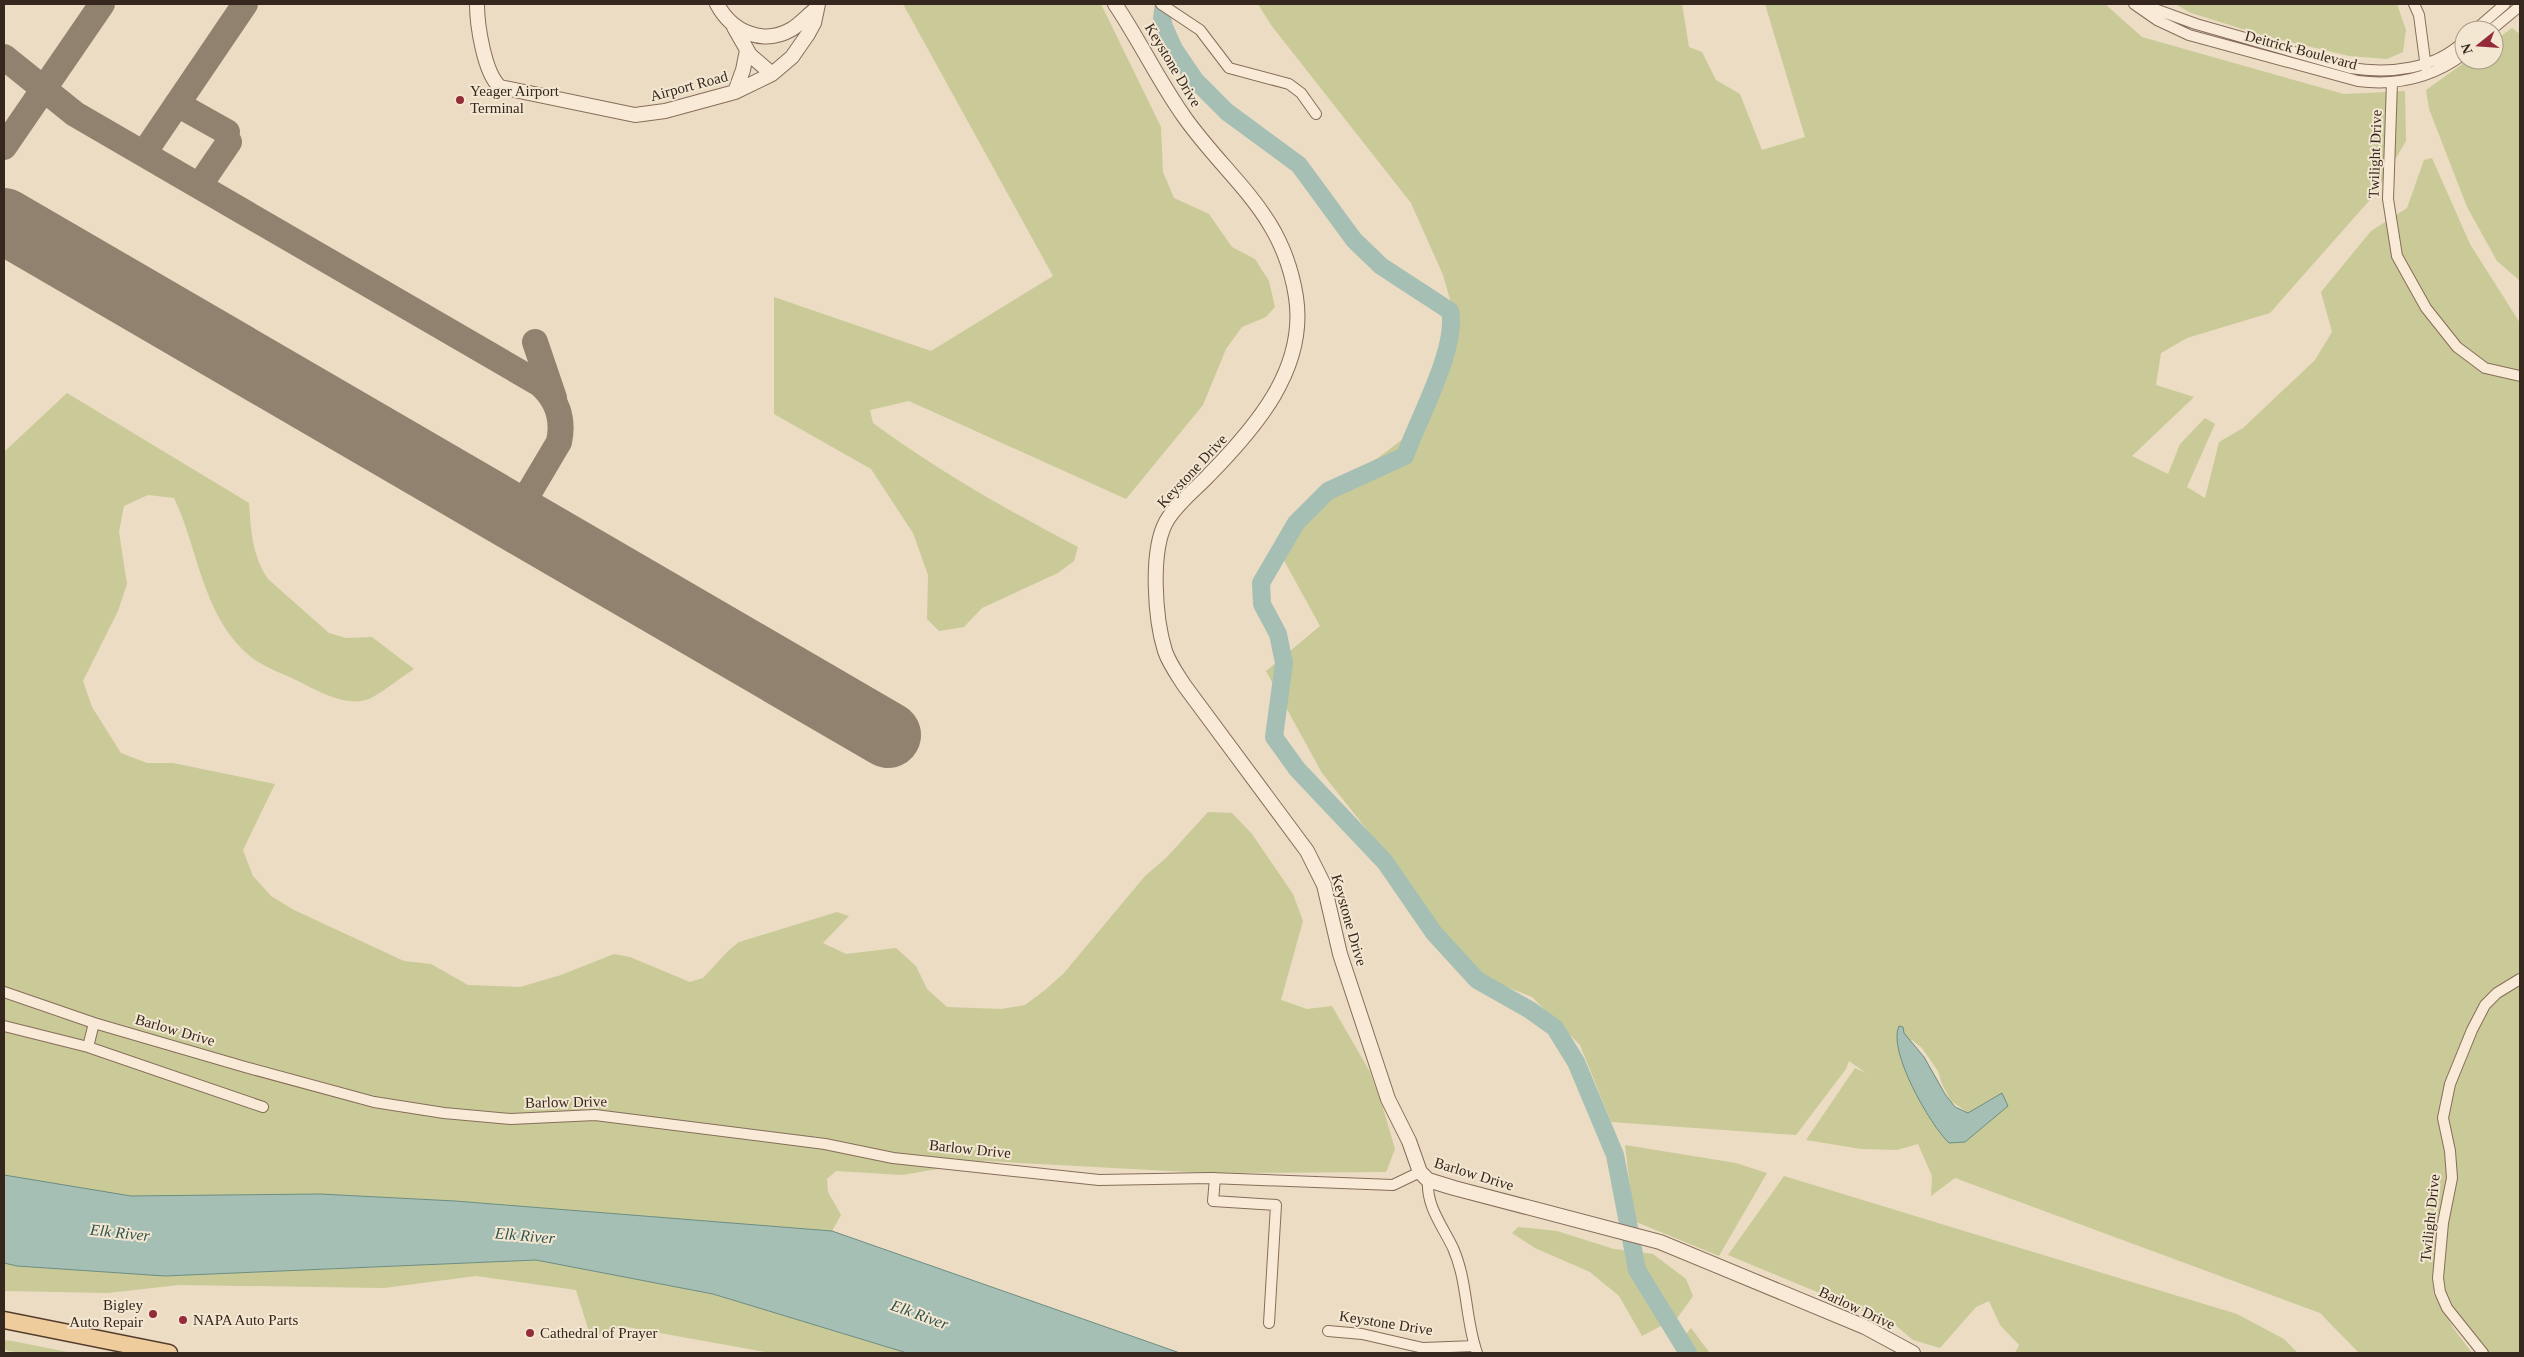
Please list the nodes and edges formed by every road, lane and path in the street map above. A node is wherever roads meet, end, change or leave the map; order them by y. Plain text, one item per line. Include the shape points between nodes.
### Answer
1 (478, 4) edge
2 (717, 4) edge
3 (1115, 4) edge
4 (1161, 4) edge
5 (2134, 4) edge
6 (2141, 4) edge
7 (2414, 4) edge
8 (2505, 4) edge
9 (817, 6) edge
10 (2519, 7) edge
11 (2487, 20) edge
12 (2503, 20) edge
13 (734, 27) junction
14 (2454, 49) edge
15 (747, 50) junction
16 (2454, 61) edge
17 (2425, 63) junction
18 (772, 74) junction
19 (2427, 74) junction
20 (2392, 82) junction
21 (735, 92) junction
22 (1316, 114) dead end
23 (2520, 376) edge
24 (2520, 979) edge
25 (4, 992) edge
26 (94, 1023) junction
27 (4, 1026) edge
28 (88, 1047) junction
29 (263, 1107) dead end
30 (1424, 1176) junction
31 (1216, 1178) junction
32 (4, 1320) edge
33 (1269, 1323) dead end
34 (1328, 1331) dead end
35 (1476, 1350) edge
36 (169, 1353) edge
37 (1913, 1353) edge
38 (2483, 1353) edge

1 - 21 street, Airport Road via 491,75 504,89 635,115 657,113
2 - 13 street
3 - 30 street, Keystone Drive via 1184,117 1268,218 1284,254 1297,307 1294,343 1274,397 1245,437 1176,509 1164,528 1159,545 1157,585 1162,641 1184,685 1307,851 1320,874 1340,954 1379,1073
4 - 22 street via 1200,30 1229,68 1289,84 1301,93
5 - 20 street, Deitrick Boulevard via 2157,20 2189,35 2358,81
6 - 17 street, Deitrick Boulevard via 2196,24 2350,68 2386,72
7 - 17 street via 2419,15
8 - 11 street
9 - 13 street, Airport Road via 794,28 779,34 753,35
9 - 18 street, Airport Road via 808,34 792,57
10 - 12 street
13 - 15 street
14 - 17 street, Deitrick Boulevard
15 - 18 street
15 - 21 street via 744,70
16 - 19 street, Deitrick Boulevard
17 - 19 street
18 - 21 street, Airport Road
19 - 20 street, Deitrick Boulevard
20 - 23 street, Twilight Drive via 2388,199 2397,256 2426,308 2457,347 2484,368
24 - 38 street, Twilight Drive via 2485,1005 2450,1084 2443,1118 2452,1178 2443,1223 2438,1278 2440,1292 2448,1308
25 - 26 street, Barlow Drive
26 - 28 street
26 - 31 street, Barlow Drive via 374,1102 444,1113 511,1119 595,1115 825,1144 893,1158 1099,1180
27 - 28 street
28 - 29 street
30 - 31 street, Barlow Drive via 1393,1185
30 - 35 street, Keystone Drive via 1428,1198 1460,1268
30 - 37 street, Barlow Drive via 1649,1239 1856,1323
31 - 33 street via 1213,1201 1276,1205
32 - 36 main road
34 - 35 street, Keystone Drive via 1362,1334 1423,1348

